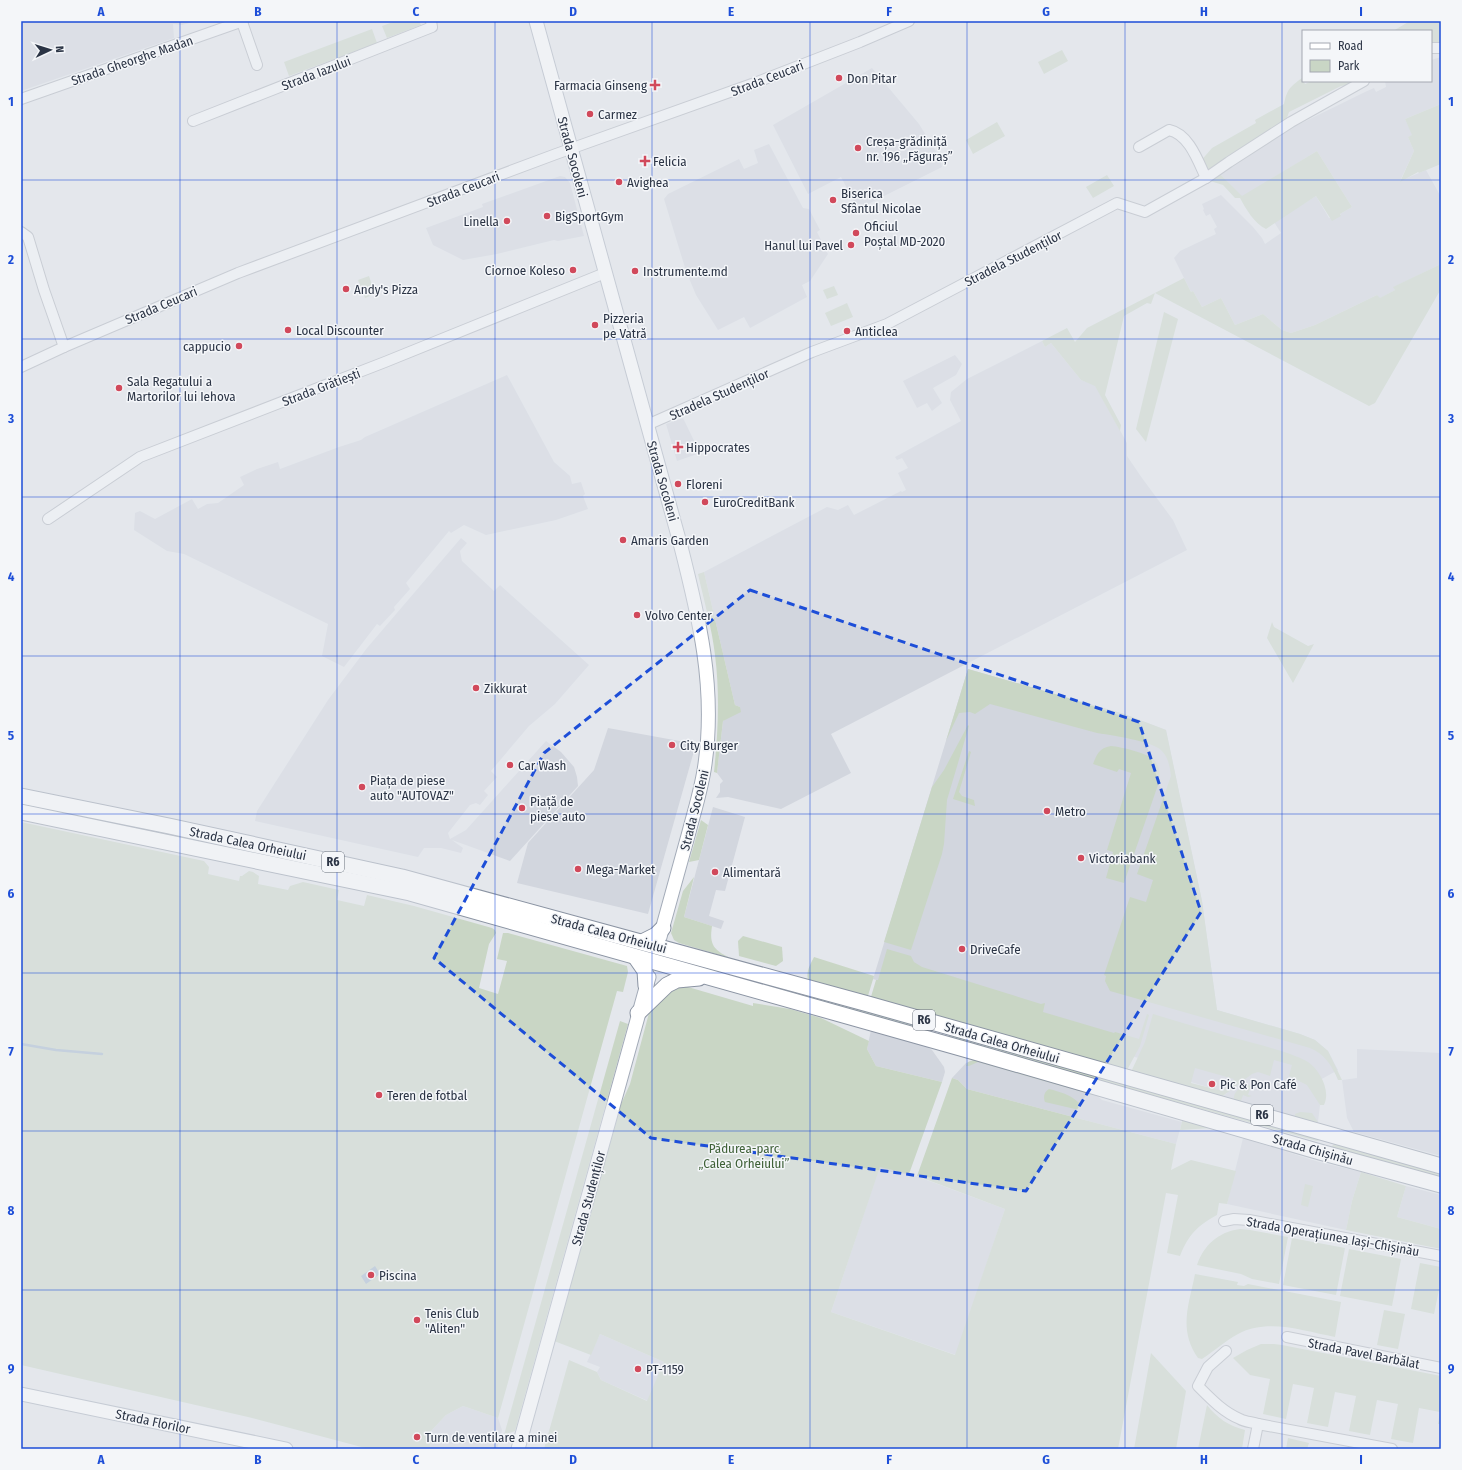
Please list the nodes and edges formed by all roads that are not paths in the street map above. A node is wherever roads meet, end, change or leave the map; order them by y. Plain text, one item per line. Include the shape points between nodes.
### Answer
1 (242, 21) edge
2 (431, 21) edge
3 (536, 21) edge
4 (909, 21) edge
5 (257, 65) dead end
6 (1362, 82) edge
7 (21, 99) edge
8 (193, 121) dead end
9 (1139, 147) dead end
10 (571, 149) junction
11 (1206, 178) junction
12 (21, 232) edge
13 (605, 273) junction
14 (64, 347) junction
15 (21, 367) edge
16 (647, 425) junction
17 (48, 519) dead end
18 (21, 796) edge
19 (21, 812) edge
20 (241, 842) junction
21 (238, 857) junction
22 (663, 928) junction
23 (642, 942) junction
24 (657, 947) junction
25 (636, 958) junction
26 (653, 962) junction
27 (712, 978) junction
28 (646, 986) junction
29 (638, 1013) junction
30 (938, 1024) junction
31 (933, 1041) junction
32 (1190, 1095) joint
33 (1186, 1113) joint
34 (1333, 1135) junction
35 (1320, 1152) junction
36 (1441, 1166) edge
37 (1441, 1185) edge
38 (1224, 1221) dead end
39 (1441, 1256) edge
40 (1287, 1337) dead end
41 (1226, 1351) dead end
42 (1441, 1368) edge
43 (21, 1394) edge
44 (1258, 1424) junction
45 (286, 1449) edge
46 (518, 1449) edge
47 (1253, 1449) edge
48 (1392, 1449) edge

1 - 5 street
1 - 7 street, Strada Gheorghe Madan
2 - 8 street, Strada Iazului via 432,27
3 - 10 main road, Strada Socoleni
4 - 10 street, Strada Ceucari via 752,84
6 - 11 street, Stradela Studenților via 1292,122
9 - 11 street via 1169,130 1175,131 1187,142
10 - 13 main road, Strada Socoleni
10 - 14 street, Strada Ceucari via 238,273
11 - 16 street, Stradela Studenților via 1145,212 1117,203 881,326 812,352
12 - 14 street via 28,237
13 - 16 main road, Strada Socoleni
13 - 17 street, Strada Grătiești via 140,458
14 - 15 street, Strada Ceucari
16 - 22 main road, Strada Socoleni via 695,604 706,659 709,702 708,743 702,784
18 - 20 highway, Strada Calea Orheiului / R6
19 - 21 highway, Strada Calea Orheiului / R6
20 - 21 highway
20 - 23 highway, Strada Calea Orheiului / R6 via 402,877
21 - 25 highway, Strada Calea Orheiului / R6 via 410,893
22 - 23 highway
22 - 24 main road, Strada Socoleni
23 - 24 highway, Strada Calea Orheiului / R6
24 - 26 main road, Strada Studenților
24 - 30 highway, Strada Calea Orheiului / R6
25 - 26 highway, Strada Calea Orheiului / R6
25 - 28 highway via 646,971
26 - 27 highway, Strada Calea Orheiului / R6
26 - 28 main road, Strada Studenților
27 - 29 highway via 681,979 671,982
27 - 31 highway, Strada Calea Orheiului / R6
28 - 29 main road, Strada Studenților
29 - 46 main road, Strada Studenților
30 - 31 highway
30 - 32 highway, Strada Calea Orheiului / R6
31 - 33 highway, Strada Calea Orheiului / R6
32 - 34 highway, Strada Chișinău / R6
33 - 35 highway, Strada Chișinău / R6
34 - 35 highway
34 - 36 highway, Strada Chișinău / R6
35 - 37 highway, Strada Chișinău / R6
38 - 39 street, Strada Operațiunea Iași-Chișinău via 1248,1220
40 - 42 street, Strada Pavel Barbălat
41 - 44 street via 1208,1367 1198,1386 1215,1403 1240,1420
43 - 45 main road, Strada Florilor
44 - 47 street
44 - 48 street

